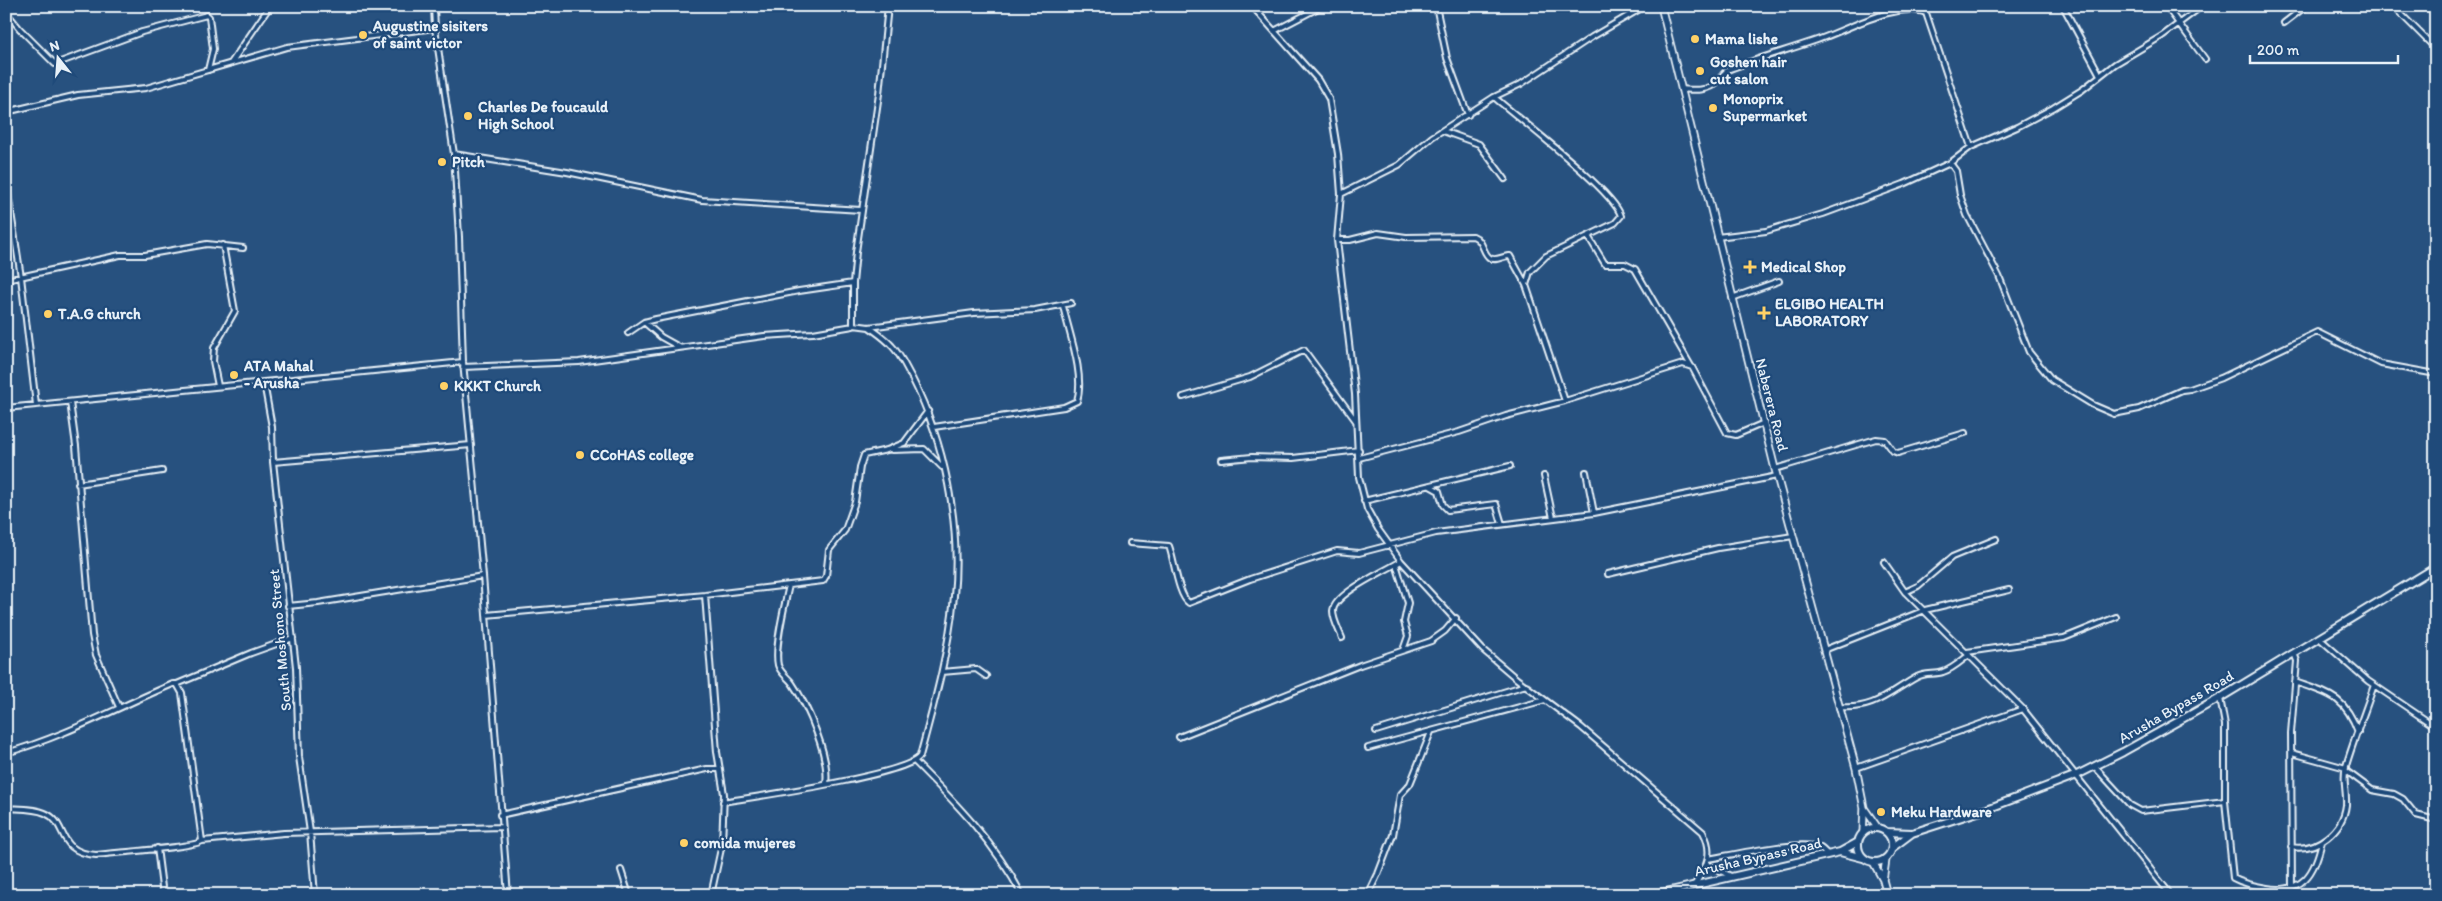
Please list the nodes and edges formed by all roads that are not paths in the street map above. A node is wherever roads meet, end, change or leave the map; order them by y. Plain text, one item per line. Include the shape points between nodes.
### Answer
1 (270, 6) edge
2 (434, 6) edge
3 (888, 6) edge
4 (1252, 6) edge
5 (1322, 6) edge
6 (1436, 6) edge
7 (1644, 6) edge
8 (1661, 6) edge
9 (2063, 6) edge
10 (2166, 6) edge
11 (2202, 6) edge
12 (2306, 6) edge
13 (2393, 6) edge
14 (6, 12) edge
15 (2284, 22) dead end
16 (2178, 25) junction
17 (435, 28) junction
18 (1274, 31) junction
19 (2436, 49) edge
20 (2205, 59) dead end
21 (231, 64) junction
22 (208, 70) junction
23 (2100, 75) junction
24 (1681, 90) junction
25 (1494, 97) junction
26 (6, 112) edge
27 (1468, 115) junction
28 (1442, 131) junction
29 (1971, 147) junction
30 (454, 154) junction
31 (1950, 163) junction
32 (1505, 179) dead end
33 (6, 180) edge
34 (1341, 194) junction
35 (861, 210) junction
36 (1588, 236) junction
37 (1717, 237) junction
38 (1337, 240) junction
39 (224, 245) junction
40 (243, 248) dead end
41 (21, 277) junction
42 (6, 280) edge
43 (1779, 281) dead end
44 (853, 283) junction
45 (1526, 285) junction
46 (1732, 298) junction
47 (1071, 303) dead end
48 (1063, 306) junction
49 (644, 322) junction
50 (854, 325) junction
51 (869, 327) junction
52 (628, 333) dead end
53 (679, 347) junction
54 (463, 364) junction
55 (1691, 366) junction
56 (2436, 374) edge
57 (264, 383) junction
58 (218, 386) junction
59 (1182, 397) dead end
60 (1565, 401) junction
61 (70, 402) junction
62 (36, 405) junction
63 (6, 408) edge
64 (928, 411) junction
65 (1357, 423) junction
66 (1764, 423) junction
67 (934, 427) junction
68 (1965, 433) dead end
69 (471, 446) junction
70 (887, 450) junction
71 (1359, 450) junction
72 (1359, 458) junction
73 (1221, 460) dead end
74 (273, 462) junction
75 (1510, 466) dead end
76 (943, 467) junction
77 (1775, 469) junction
78 (162, 471) dead end
79 (1586, 472) dead end
80 (1544, 476) dead end
81 (1777, 476) junction
82 (78, 484) junction
83 (1428, 486) junction
84 (1364, 501) junction
85 (1594, 513) junction
86 (1553, 518) junction
87 (1502, 524) junction
88 (1793, 536) junction
89 (1996, 539) dead end
90 (1130, 542) dead end
91 (1388, 545) junction
92 (1402, 561) junction
93 (1884, 562) dead end
94 (1396, 564) junction
95 (2436, 567) edge
96 (1608, 574) dead end
97 (483, 576) junction
98 (788, 585) junction
99 (2009, 590) dead end
100 (1905, 592) junction
101 (705, 595) junction
102 (288, 606) junction
103 (1926, 610) junction
104 (486, 615) junction
105 (2116, 617) dead end
106 (1456, 618) junction
107 (293, 638) junction
108 (1342, 638) dead end
109 (2319, 638) junction
110 (1824, 650) junction
111 (1403, 651) junction
112 (2294, 653) junction
113 (1968, 654) junction
114 (942, 672) junction
115 (986, 676) dead end
116 (2295, 682) junction
117 (177, 684) junction
118 (1526, 685) junction
119 (2374, 685) junction
120 (2220, 698) junction
121 (1545, 700) junction
122 (119, 707) junction
123 (1839, 707) junction
124 (2023, 709) junction
125 (2436, 727) edge
126 (1376, 731) dead end
127 (1431, 732) junction
128 (2358, 732) junction
129 (1179, 737) dead end
130 (1368, 748) dead end
131 (6, 753) edge
132 (2292, 753) junction
133 (915, 762) junction
134 (2094, 766) junction
135 (1856, 768) junction
136 (719, 769) junction
137 (2345, 769) junction
138 (2077, 775) junction
139 (826, 784) junction
140 (2224, 801) junction
141 (723, 802) junction
142 (6, 808) edge
143 (1864, 808) junction
144 (500, 815) junction
145 (2436, 820) edge
146 (502, 827) junction
147 (1878, 828) junction
148 (310, 832) junction
149 (1863, 832) junction
150 (1887, 832) junction
151 (1912, 833) junction
152 (202, 841) junction
153 (2322, 841) junction
154 (1858, 842) junction
155 (2291, 847) junction
156 (157, 848) junction
157 (1892, 848) junction
158 (1840, 852) junction
159 (1827, 854) junction
160 (1864, 858) junction
161 (1708, 859) junction
162 (1886, 859) junction
163 (1873, 862) junction
164 (1708, 865) junction
165 (621, 870) dead end
166 (1733, 877) junction
167 (1883, 880) junction
168 (1695, 884) junction
169 (2292, 888) junction
170 (163, 895) edge
171 (315, 895) edge
172 (508, 895) edge
173 (628, 895) edge
174 (711, 895) edge
175 (1022, 895) edge
176 (1368, 895) edge
177 (1653, 895) edge
178 (1887, 895) edge
179 (2171, 895) edge

1 - 21 street
2 - 17 street
3 - 35 street
4 - 18 street
5 - 18 street
6 - 27 street via 1447,58
7 - 25 street via 1521,84
8 - 24 street, Naberera Road
9 - 23 street
10 - 16 street
11 - 16 street
12 - 15 street
13 - 19 street
14 - 22 street via 55,64 142,32 207,15 213,49
16 - 20 street
16 - 23 street
17 - 21 street via 287,48
17 - 30 street
18 - 34 street via 1305,64 1329,99
21 - 22 street
22 - 26 street via 146,88 78,95
23 - 29 street via 2082,90 2029,122
24 - 29 street via 1707,89 1728,70 1864,21 1917,9 1926,13
24 - 37 street, Naberera Road
25 - 27 street
25 - 36 street via 1590,179 1619,209 1619,220
27 - 28 street
28 - 32 street via 1479,144
28 - 34 street via 1398,165
29 - 31 street
30 - 35 street via 567,172 702,200
30 - 54 street
31 - 37 street via 1823,214 1766,231
31 - 56 street via 1956,170 1967,214 1999,276 2029,352 2052,380 2107,412 2139,409 2182,390 2190,390 2317,332 2381,364
33 - 41 street
34 - 38 street
35 - 44 street
36 - 45 street via 1546,256 1530,272
36 - 55 street via 1605,264 1624,264 1635,269
37 - 46 street, Naberera Road
38 - 45 street via 1378,232 1406,236 1474,236 1489,258 1510,256
38 - 65 street
39 - 40 street
39 - 41 street via 207,244 145,255 116,256
39 - 58 street via 235,311 214,348
41 - 42 street
41 - 62 street
43 - 46 street
44 - 49 street
44 - 50 street
45 - 60 street
46 - 66 street, Naberera Road
47 - 48 street
48 - 51 street via 974,313
48 - 67 street via 1079,375 1077,401 1064,407
49 - 52 street
49 - 53 street
50 - 51 street
50 - 53 street via 813,333
51 - 64 street via 896,351
53 - 54 street via 579,362
54 - 57 street
54 - 69 street
55 - 60 street via 1683,364
55 - 66 street via 1727,433 1736,434
57 - 58 street
57 - 74 street, South Moshono Street via 272,427
58 - 61 street
59 - 65 street via 1250,377 1304,350
60 - 72 street via 1430,441
61 - 62 street
61 - 82 street
62 - 63 street
64 - 67 street
64 - 70 street via 904,443
65 - 71 street
66 - 77 street, Naberera Road
67 - 76 street
68 - 77 street via 1898,453 1885,440 1876,439
69 - 74 street
69 - 97 street
70 - 76 street via 920,448
70 - 98 street via 868,453 862,459 855,502 845,530 827,556 826,578
71 - 72 street
71 - 73 street via 1293,458
72 - 84 street via 1358,477
74 - 102 street, South Moshono Street
75 - 83 street
76 - 114 street via 952,513 955,583
77 - 81 street, Naberera Road
78 - 82 street
79 - 85 street
80 - 86 street
81 - 85 street
81 - 88 street, Naberera Road
82 - 122 street via 95,650
83 - 84 street
83 - 87 street via 1439,491 1448,510 1496,504
84 - 91 street
85 - 86 street
86 - 87 street
87 - 91 street via 1436,533
88 - 96 street via 1718,548
88 - 110 street, Naberera Road
89 - 100 street via 1952,557 1918,586
90 - 91 street via 1169,546 1185,600 1190,603 1250,579 1337,551 1355,554
91 - 92 street
92 - 94 street
92 - 106 street
93 - 100 street
94 - 108 street via 1338,599 1333,610
94 - 111 street via 1408,603 1404,622 1408,636
95 - 109 main road, Arusha Bypass Road
97 - 102 street via 318,604
97 - 104 street
98 - 101 street
98 - 139 street via 778,663 794,685 813,725 827,769
99 - 103 street
100 - 103 street
101 - 104 street
101 - 136 street
102 - 107 street, South Moshono Street
103 - 110 street
103 - 113 street
104 - 144 street
105 - 113 street via 2064,638
106 - 111 street via 1438,636
106 - 118 street via 1483,650
107 - 117 street
107 - 148 street, South Moshono Street via 299,757
109 - 112 main road, Arusha Bypass Road
109 - 119 street
110 - 123 street, Naberera Road
111 - 129 street
112 - 116 street via 2297,661
112 - 120 main road, Arusha Bypass Road
113 - 123 street via 1950,670 1918,676 1868,705
113 - 124 street
114 - 115 street via 976,669
114 - 133 street via 920,756
116 - 128 street via 2340,700 2352,716
116 - 132 street
117 - 122 street
117 - 152 street via 182,693
118 - 121 street
118 - 126 street
119 - 125 street
119 - 128 street
120 - 134 main road, Arusha Bypass Road
120 - 140 street via 2226,742
121 - 127 street
121 - 161 street via 1700,828 1708,843
122 - 131 street via 53,738
123 - 135 street, Naberera Road
124 - 135 street
124 - 138 street
127 - 130 street
127 - 176 street via 1410,784 1400,795 1390,842
128 - 137 street
132 - 137 street
132 - 155 street
133 - 139 street
133 - 175 street via 981,831
134 - 138 main road, Arusha Bypass Road
134 - 140 street via 2130,805 2141,811
135 - 143 street, Naberera Road
136 - 141 street
136 - 144 street via 707,768
137 - 145 street via 2372,790 2403,799 2416,815
137 - 153 street via 2343,816 2340,824
138 - 151 main road, Arusha Bypass Road
138 - 179 street
139 - 141 street
140 - 169 street via 2233,878 2260,887
141 - 174 street via 722,844
142 - 156 street via 46,813 54,818 71,847 85,854
143 - 147 street, Naberera Road
143 - 149 street, Naberera Road
144 - 146 street
146 - 148 street
146 - 172 street
147 - 149 main road
147 - 150 main road, Arusha Bypass Road
148 - 152 street
148 - 171 street, South Moshono Street
149 - 154 main road
150 - 151 main road, Arusha Bypass Road
150 - 157 main road via 1893,842
151 - 157 main road, Arusha Bypass Road
152 - 156 street via 199,844
153 - 155 street via 2308,848
153 - 169 street via 2313,870
154 - 158 main road, Arusha Bypass Road
154 - 160 main road
155 - 169 street
156 - 170 street
157 - 162 main road, Arusha Bypass Road
158 - 159 main road, Arusha Bypass Road
158 - 160 main road, Arusha Bypass Road
159 - 161 street via 1818,846 1775,847
159 - 166 main road, Arusha Bypass Road
160 - 163 main road, Arusha Bypass Road
161 - 164 street
162 - 163 main road
162 - 167 street
163 - 167 street
164 - 166 street
164 - 168 street
165 - 173 street
166 - 168 main road, Arusha Bypass Road
167 - 178 street
168 - 177 main road, Arusha Bypass Road

